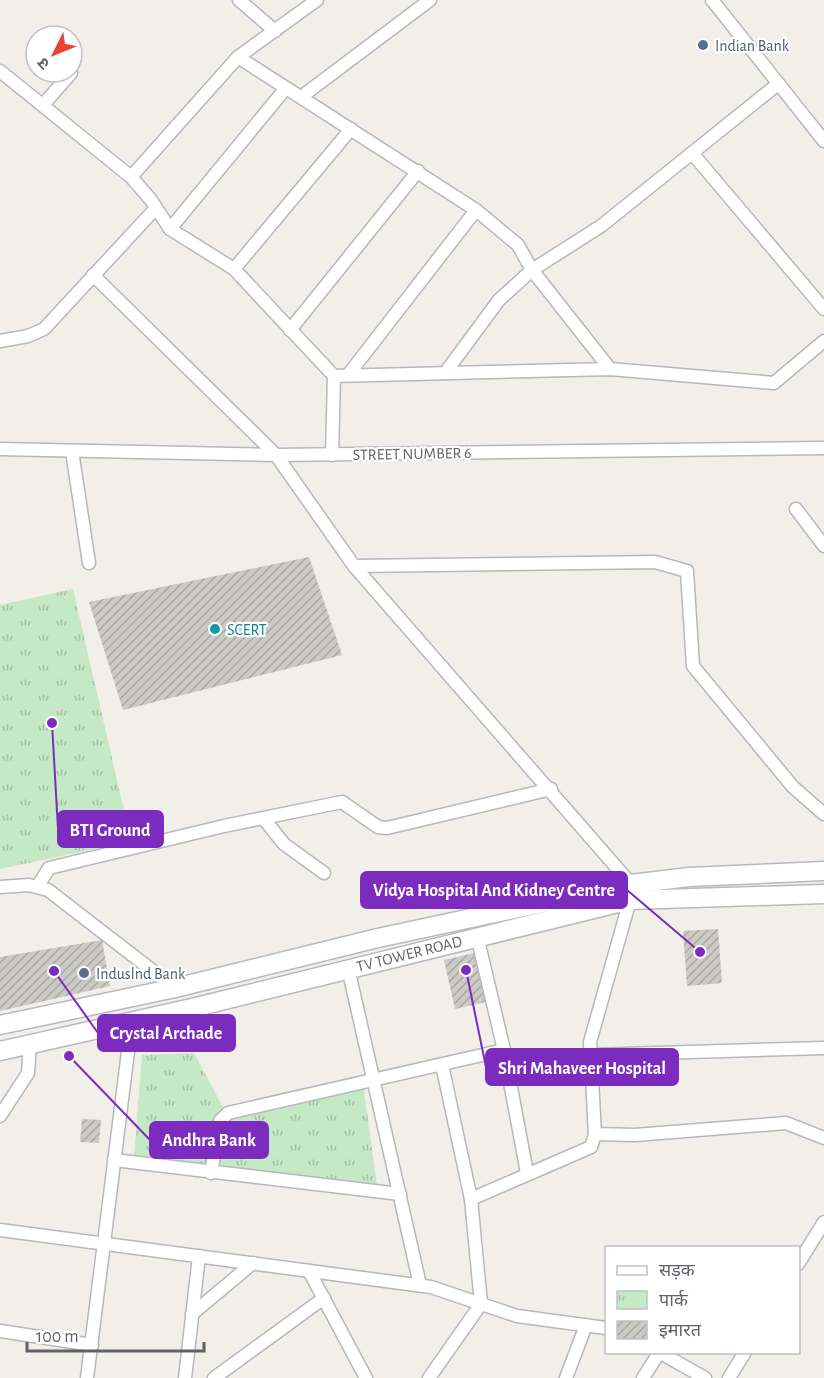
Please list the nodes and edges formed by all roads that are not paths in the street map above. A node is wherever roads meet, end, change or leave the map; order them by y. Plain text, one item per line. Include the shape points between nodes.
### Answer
1 (239, 0) edge
2 (317, 0) edge
3 (430, 0) edge
4 (712, 0) edge
5 (274, 31) junction
6 (238, 57) junction
7 (0, 71) edge
8 (61, 84) edge
9 (778, 84) junction
10 (286, 88) junction
11 (301, 97) junction
12 (43, 105) junction
13 (351, 129) junction
14 (824, 140) edge
15 (692, 153) junction
16 (418, 171) junction
17 (131, 177) junction
18 (155, 209) junction
19 (476, 210) junction
20 (170, 229) junction
21 (234, 269) junction
22 (532, 270) junction
23 (93, 276) junction
24 (824, 309) edge
25 (290, 330) junction
26 (0, 340) edge
27 (824, 341) edge
28 (610, 369) junction
29 (445, 373) junction
30 (348, 375) junction
31 (334, 376) junction
32 (824, 448) edge
33 (0, 449) edge
34 (72, 451) junction
35 (333, 454) junction
36 (276, 455) junction
37 (796, 509) dead end
38 (824, 546) edge
39 (88, 563) dead end
40 (354, 566) junction
41 (552, 789) junction
42 (824, 814) edge
43 (264, 819) junction
44 (824, 871) edge
45 (324, 873) dead end
46 (0, 886) edge
47 (38, 886) junction
48 (631, 892) junction
49 (824, 894) edge
50 (477, 936) junction
51 (348, 968) junction
52 (175, 988) junction
53 (132, 1020) junction
54 (0, 1025) edge
55 (30, 1043) junction
56 (824, 1048) edge
57 (504, 1050) junction
58 (0, 1051) edge
59 (591, 1055) junction
60 (442, 1065) junction
61 (373, 1082) junction
62 (0, 1116) edge
63 (595, 1134) junction
64 (824, 1138) edge
65 (114, 1160) junction
66 (211, 1173) junction
67 (527, 1173) junction
68 (400, 1194) junction
69 (471, 1198) junction
70 (824, 1222) edge
71 (0, 1230) edge
72 (104, 1244) junction
73 (200, 1256) junction
74 (800, 1261) edge
75 (253, 1263) junction
76 (309, 1271) junction
77 (420, 1285) junction
78 (324, 1298) junction
79 (481, 1304) junction
80 (192, 1314) junction
81 (586, 1325) junction
82 (605, 1328) edge
83 (0, 1331) edge
84 (92, 1345) junction
85 (658, 1354) edge
86 (661, 1354) edge
87 (744, 1354) edge
88 (87, 1378) edge
89 (185, 1378) edge
90 (214, 1378) edge
91 (366, 1378) edge
92 (429, 1378) edge
93 (566, 1378) edge
94 (643, 1378) edge
95 (705, 1378) edge
96 (729, 1378) edge

1 - 5 street
2 - 5 street
3 - 11 street
4 - 9 street
5 - 6 street
6 - 10 street
6 - 17 street
7 - 12 street
8 - 12 street
9 - 14 street
9 - 15 street
10 - 11 street
10 - 20 street
11 - 13 street
12 - 17 street
13 - 16 street
13 - 21 street
15 - 22 street via 601,226
15 - 24 street
16 - 19 street
16 - 25 street
17 - 18 street
18 - 20 street
18 - 23 street
19 - 22 street via 518,245
19 - 30 street
20 - 21 street
21 - 25 street
22 - 28 street
22 - 29 street via 499,300
23 - 26 street via 44,328 28,336
23 - 36 street
25 - 31 street
27 - 28 street via 774,383
28 - 29 street
29 - 30 street
30 - 31 street
31 - 35 street
32 - 35 street, STREET NUMBER 6
33 - 34 street, STREET NUMBER 6
34 - 36 street, STREET NUMBER 6
34 - 39 street
35 - 36 street, STREET NUMBER 6
36 - 40 street
37 - 38 street
40 - 41 street
40 - 42 street via 655,562 687,571 693,666 793,787
41 - 43 street via 387,828 378,827 342,802
41 - 48 street
43 - 45 street via 284,844
43 - 47 street via 50,868
44 - 48 main road, TV TOWER ROAD via 689,877
46 - 47 street
47 - 52 street
48 - 49 main road, TV TOWER ROAD
48 - 50 main road, TV TOWER ROAD
48 - 52 main road, TV TOWER ROAD via 378,938
48 - 59 street via 590,1042
50 - 51 main road, TV TOWER ROAD
50 - 57 street
51 - 53 main road, TV TOWER ROAD
51 - 61 street
52 - 54 main road, TV TOWER ROAD
53 - 55 main road, TV TOWER ROAD
53 - 65 street
55 - 58 main road, TV TOWER ROAD
55 - 62 street via 28,1073
56 - 59 street
57 - 60 street
57 - 67 street
59 - 63 street
60 - 61 street
60 - 69 street
61 - 66 street via 228,1113 220,1121
61 - 68 street
63 - 64 street via 635,1135 786,1123
63 - 67 street via 591,1147
65 - 66 street
65 - 72 street
66 - 68 street
67 - 69 street
68 - 77 street
69 - 79 street
70 - 74 street
71 - 72 street
72 - 73 street
72 - 84 street
73 - 75 street
73 - 80 street
75 - 76 street
75 - 80 street
76 - 77 street
76 - 78 street
77 - 79 street
78 - 90 street
78 - 91 street
79 - 81 street via 517,1316
79 - 92 street
80 - 89 street
81 - 82 street
81 - 93 street
83 - 84 street
84 - 88 street
85 - 94 street
86 - 95 street
87 - 96 street

